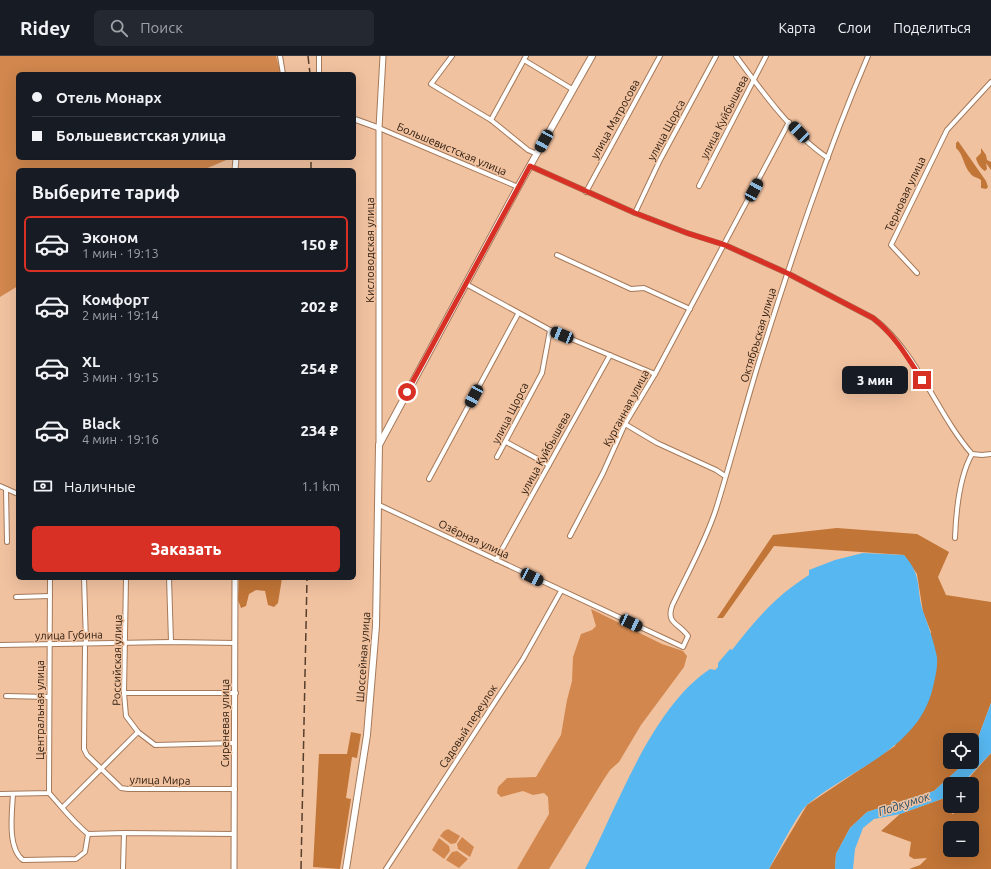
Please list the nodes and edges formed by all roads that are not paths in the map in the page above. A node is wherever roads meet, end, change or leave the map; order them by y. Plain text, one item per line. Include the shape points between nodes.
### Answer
1 (280, 56) edge
2 (319, 56) edge
3 (383, 56) edge
4 (452, 56) edge
5 (592, 56) edge
6 (660, 56) edge
7 (716, 56) edge
8 (736, 56) edge
9 (766, 56) edge
10 (868, 56) edge
11 (525, 58) edge
12 (283, 72) edge
13 (319, 72) edge
14 (754, 81) junction
15 (991, 82) edge
16 (572, 90) junction
17 (356, 120) edge
18 (492, 120) junction
19 (790, 122) junction
20 (379, 128) junction
21 (537, 154) junction
22 (828, 158) junction
23 (530, 166) junction
24 (699, 186) dead end
25 (518, 187) junction
26 (586, 192) junction
27 (635, 213) junction
28 (725, 245) junction
29 (557, 255) dead end
30 (787, 273) junction
31 (917, 273) dead end
32 (466, 284) junction
33 (690, 309) junction
34 (518, 314) junction
35 (550, 330) junction
36 (610, 355) junction
37 (655, 374) junction
38 (625, 424) junction
39 (506, 442) junction
40 (379, 445) junction
41 (972, 454) junction
42 (991, 454) edge
43 (498, 457) dead end
44 (549, 465) junction
45 (725, 476) junction
46 (429, 479) dead end
47 (0, 486) edge
48 (6, 489) junction
49 (16, 493) edge
50 (377, 504) junction
51 (570, 536) dead end
52 (955, 538) dead end
53 (7, 542) dead end
54 (496, 560) junction
55 (50, 580) edge
56 (84, 580) edge
57 (126, 580) edge
58 (169, 580) edge
59 (236, 580) edge
60 (561, 591) junction
61 (50, 596) junction
62 (16, 597) dead end
63 (671, 619) joint
64 (126, 642) junction
65 (171, 642) junction
66 (235, 643) junction
67 (49, 644) junction
68 (0, 645) edge
69 (85, 645) junction
70 (124, 693) junction
71 (236, 693) junction
72 (6, 696) dead end
73 (49, 697) junction
74 (138, 732) junction
75 (235, 743) junction
76 (102, 770) junction
77 (234, 790) junction
78 (49, 793) junction
79 (0, 794) edge
80 (12, 794) junction
81 (63, 807) junction
82 (124, 833) junction
83 (88, 834) junction
84 (234, 834) junction
85 (123, 869) edge
86 (234, 869) edge
87 (346, 869) edge
88 (386, 869) edge

1 - 12 street
2 - 13 street
3 - 20 street, Кисловодская улица
4 - 18 street via 431,84
5 - 16 main road
6 - 26 street, улица Матросова
7 - 27 street, улица Щорса via 660,160
8 - 14 street
9 - 14 street, улица Куйбышева
10 - 22 street, Октябрьская улица
11 - 16 street
11 - 18 street
14 - 19 street
14 - 24 street, улица Куйбышева
15 - 31 street, Терновая улица via 955,119 940,143 891,245
16 - 21 main road
17 - 20 street
18 - 21 street via 528,150
19 - 22 street via 818,152
19 - 28 street, Курганная улица
20 - 25 street, Большевистская улица
20 - 40 street, Кисловодская улица
21 - 23 main road
22 - 30 street, Октябрьская улица
23 - 25 main road
23 - 26 street
25 - 32 main road
26 - 27 street
27 - 28 street
28 - 30 street
28 - 33 street, Курганная улица
29 - 33 street via 631,289 644,288
30 - 41 street via 884,326
30 - 45 street, Октябрьская улица
32 - 34 street
32 - 40 main road
33 - 37 street, Курганная улица
34 - 35 street
34 - 46 street
35 - 36 street
35 - 39 street, улица Щорса via 542,372
36 - 37 street
36 - 44 street, улица Куйбышева
37 - 38 street, Курганная улица
38 - 45 street via 657,443
38 - 51 street, Курганная улица
39 - 43 street, улица Щорса
39 - 44 street
40 - 50 main road, Шоссейная улица
41 - 42 street
41 - 52 street via 965,467
44 - 54 street, улица Куйбышева
45 - 63 street, Октябрьская улица via 706,536 672,606
47 - 48 street
48 - 49 street
48 - 53 street
50 - 54 street, Озёрная улица
50 - 87 main road, Шоссейная улица via 376,626 368,727
54 - 60 street, Озёрная улица
55 - 61 street, Центральная улица
56 - 69 street, улица Мира
57 - 64 street, Российская улица
58 - 65 street
59 - 66 street, Сиреневая улица
60 - 63 street, Озёрная улица via 683,647 688,636
60 - 88 street, Садовый переулок via 522,659
61 - 62 street
61 - 67 street, Центральная улица
64 - 65 street, улица Губина
64 - 69 street, улица Губина
64 - 70 street, Российская улица
65 - 66 street, улица Губина
66 - 71 street, Сиреневая улица
67 - 68 street, улица Губина
67 - 69 street, улица Губина
67 - 73 street, Центральная улица
69 - 76 street, улица Мира via 84,749
70 - 71 street
70 - 74 street, Российская улица via 126,716
71 - 75 street, Сиреневая улица
72 - 73 street
73 - 78 street, Центральная улица
74 - 75 street, Российская улица via 155,745
74 - 76 street
75 - 77 street, Сиреневая улица
76 - 77 street, улица Мира via 121,788
76 - 81 street
77 - 84 street, Сиреневая улица
78 - 80 street
78 - 81 street
79 - 80 street
80 - 83 street via 11,827 16,852 23,860 76,860 85,852
81 - 83 street via 74,822
82 - 83 street
82 - 84 street
82 - 85 street
84 - 86 street, Сиреневая улица

